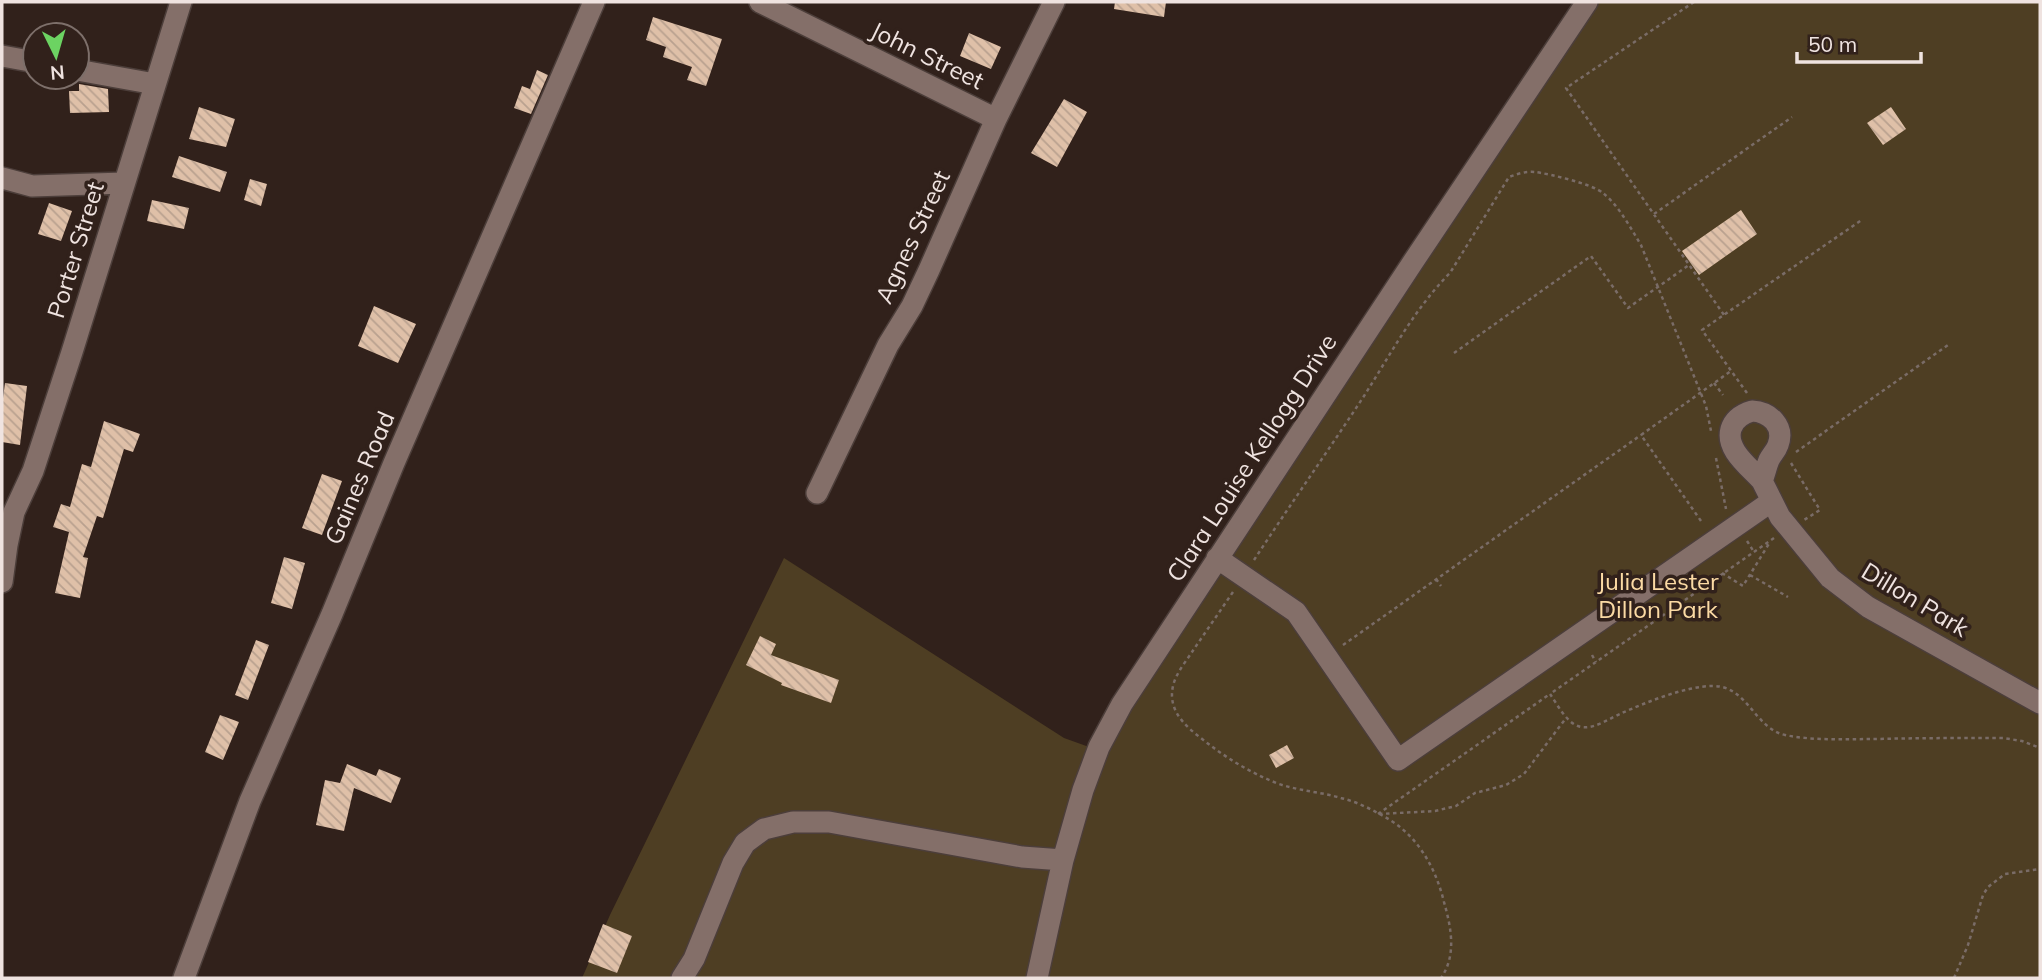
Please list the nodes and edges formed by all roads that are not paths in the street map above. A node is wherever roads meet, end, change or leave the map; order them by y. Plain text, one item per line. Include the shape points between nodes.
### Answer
1 (181, 2) edge
2 (594, 2) edge
3 (760, 2) edge
4 (1054, 2) edge
5 (1587, 2) edge
6 (2, 56) edge
7 (21, 59) edge
8 (91, 73) edge
9 (155, 84) junction
10 (996, 120) junction
11 (2, 178) edge
12 (124, 183) junction
13 (1762, 481) dead end
14 (817, 493) dead end
15 (13, 500) edge
16 (1772, 501) junction
17 (1217, 558) junction
18 (2, 582) edge
19 (2040, 703) edge
20 (1063, 860) junction
21 (184, 978) edge
22 (682, 978) edge
23 (1037, 978) edge

1 - 9 street, Porter Street
2 - 21 street, Gaines Road via 250,801
3 - 10 street, John Street
4 - 10 street, Agnes Street
5 - 17 street, Clara Louise Kellogg Drive
6 - 7 street
8 - 9 street
9 - 12 street, Porter Street
10 - 14 street, Agnes Street via 912,306
11 - 12 street via 32,186
12 - 15 street, Porter Street via 33,471
13 - 16 street, Dillon Park
15 - 18 street, Porter Street
16 - 17 street via 1398,760 1296,612
16 - 19 street, Dillon Park via 1830,578 1868,607
17 - 20 street, Clara Louise Kellogg Drive via 1099,747
20 - 22 street via 1022,857 829,822 793,821 764,829 745,843 733,863
20 - 23 street, Clara Louise Kellogg Drive

